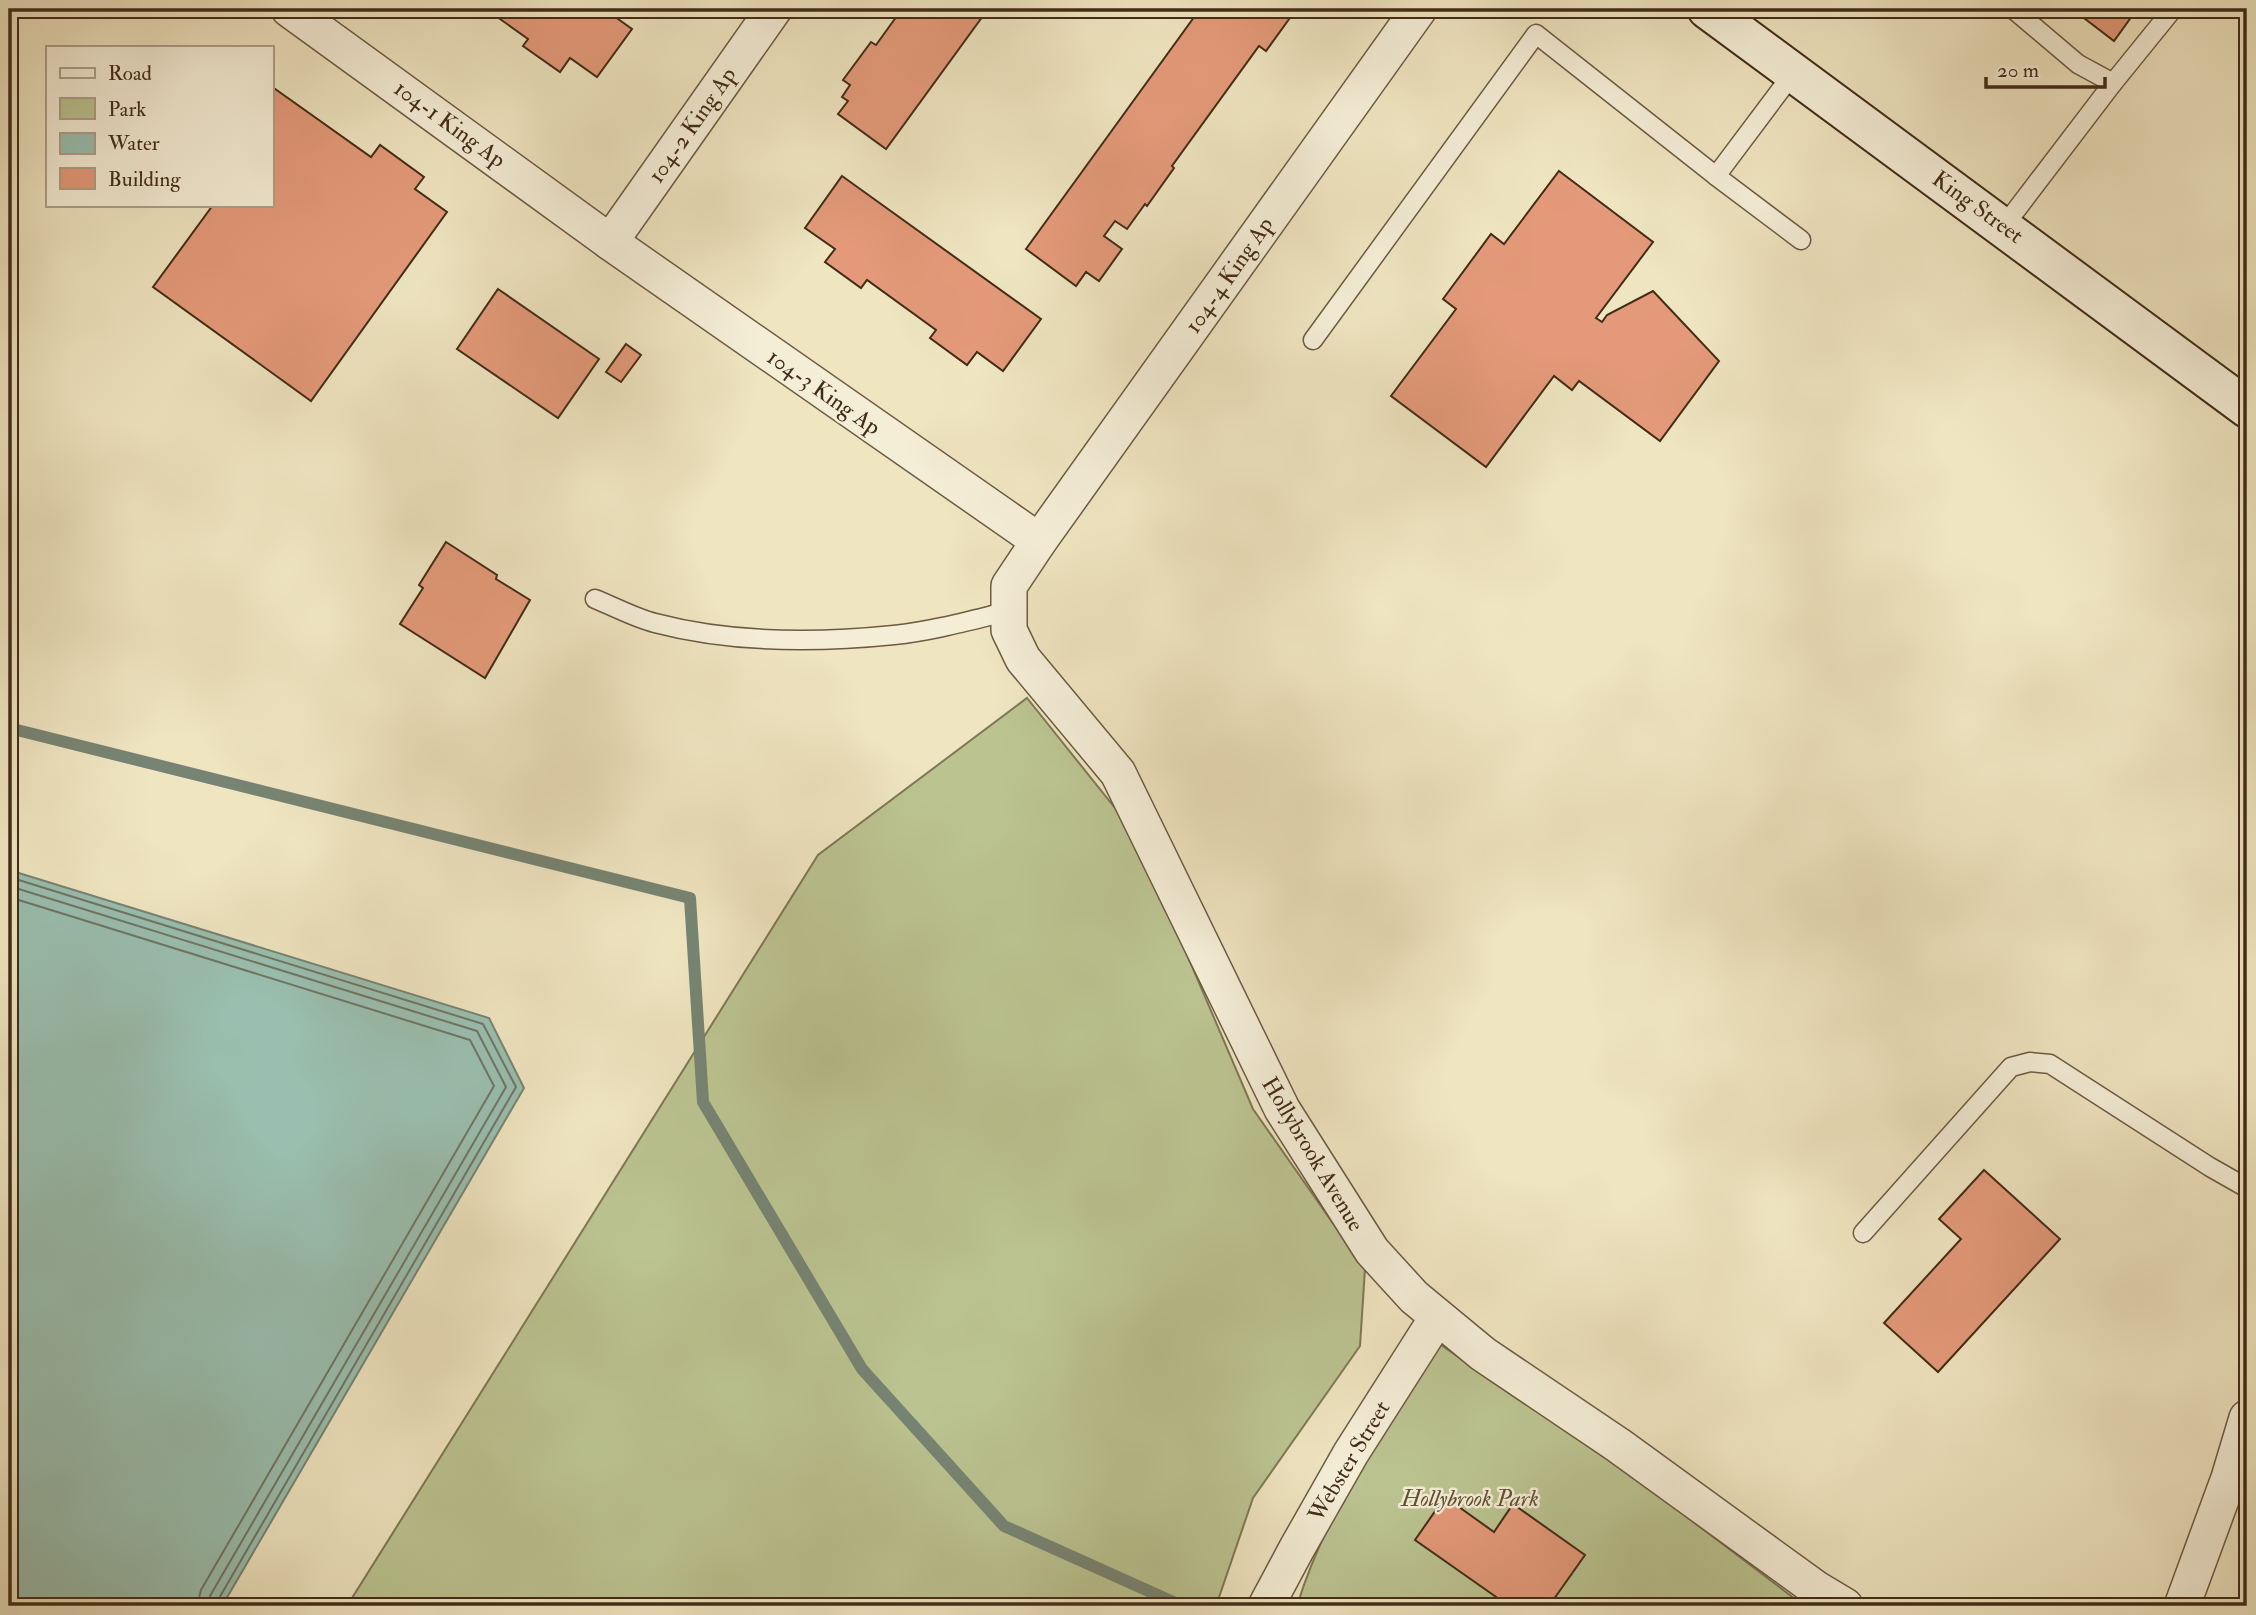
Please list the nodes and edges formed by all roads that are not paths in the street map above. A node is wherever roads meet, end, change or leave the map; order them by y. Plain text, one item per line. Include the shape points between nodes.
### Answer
1 (289, 9) edge
2 (774, 9) edge
3 (1419, 9) edge
4 (1707, 9) edge
5 (2013, 9) edge
6 (2173, 9) edge
7 (1794, 72) junction
8 (2113, 83) junction
9 (1716, 176) junction
10 (2004, 226) junction
11 (1801, 240) dead end
12 (610, 242) junction
13 (1313, 340) dead end
14 (2247, 408) edge
15 (1039, 541) junction
16 (595, 599) dead end
17 (1009, 611) junction
18 (2247, 1188) edge
19 (1863, 1233) dead end
20 (1437, 1318) junction
21 (2247, 1418) edge
22 (1267, 1603) edge
23 (1845, 1606) edge
24 (2182, 1606) edge

1 - 12 street, 104-1 King Ap
2 - 12 street, 104-2 King Ap
3 - 15 street, 104-4 King Ap
4 - 7 street, King Street
5 - 8 lane via 2078,64
6 - 8 lane
7 - 9 lane
7 - 10 street, King Street
8 - 10 lane
9 - 11 lane
9 - 13 lane via 1536,34
10 - 14 street, King Street
12 - 15 street, 104-3 King Ap
15 - 17 street, Hollybrook Avenue via 1009,586
16 - 17 lane via 652,622 719,636 815,639 895,635
17 - 20 street, Hollybrook Avenue via 1009,629 1023,659 1118,773 1282,1109 1372,1251
18 - 19 lane via 2050,1064 2030,1062 2011,1068
20 - 22 street, Webster Street via 1351,1453
20 - 23 street, Hollybrook Avenue
21 - 24 street

